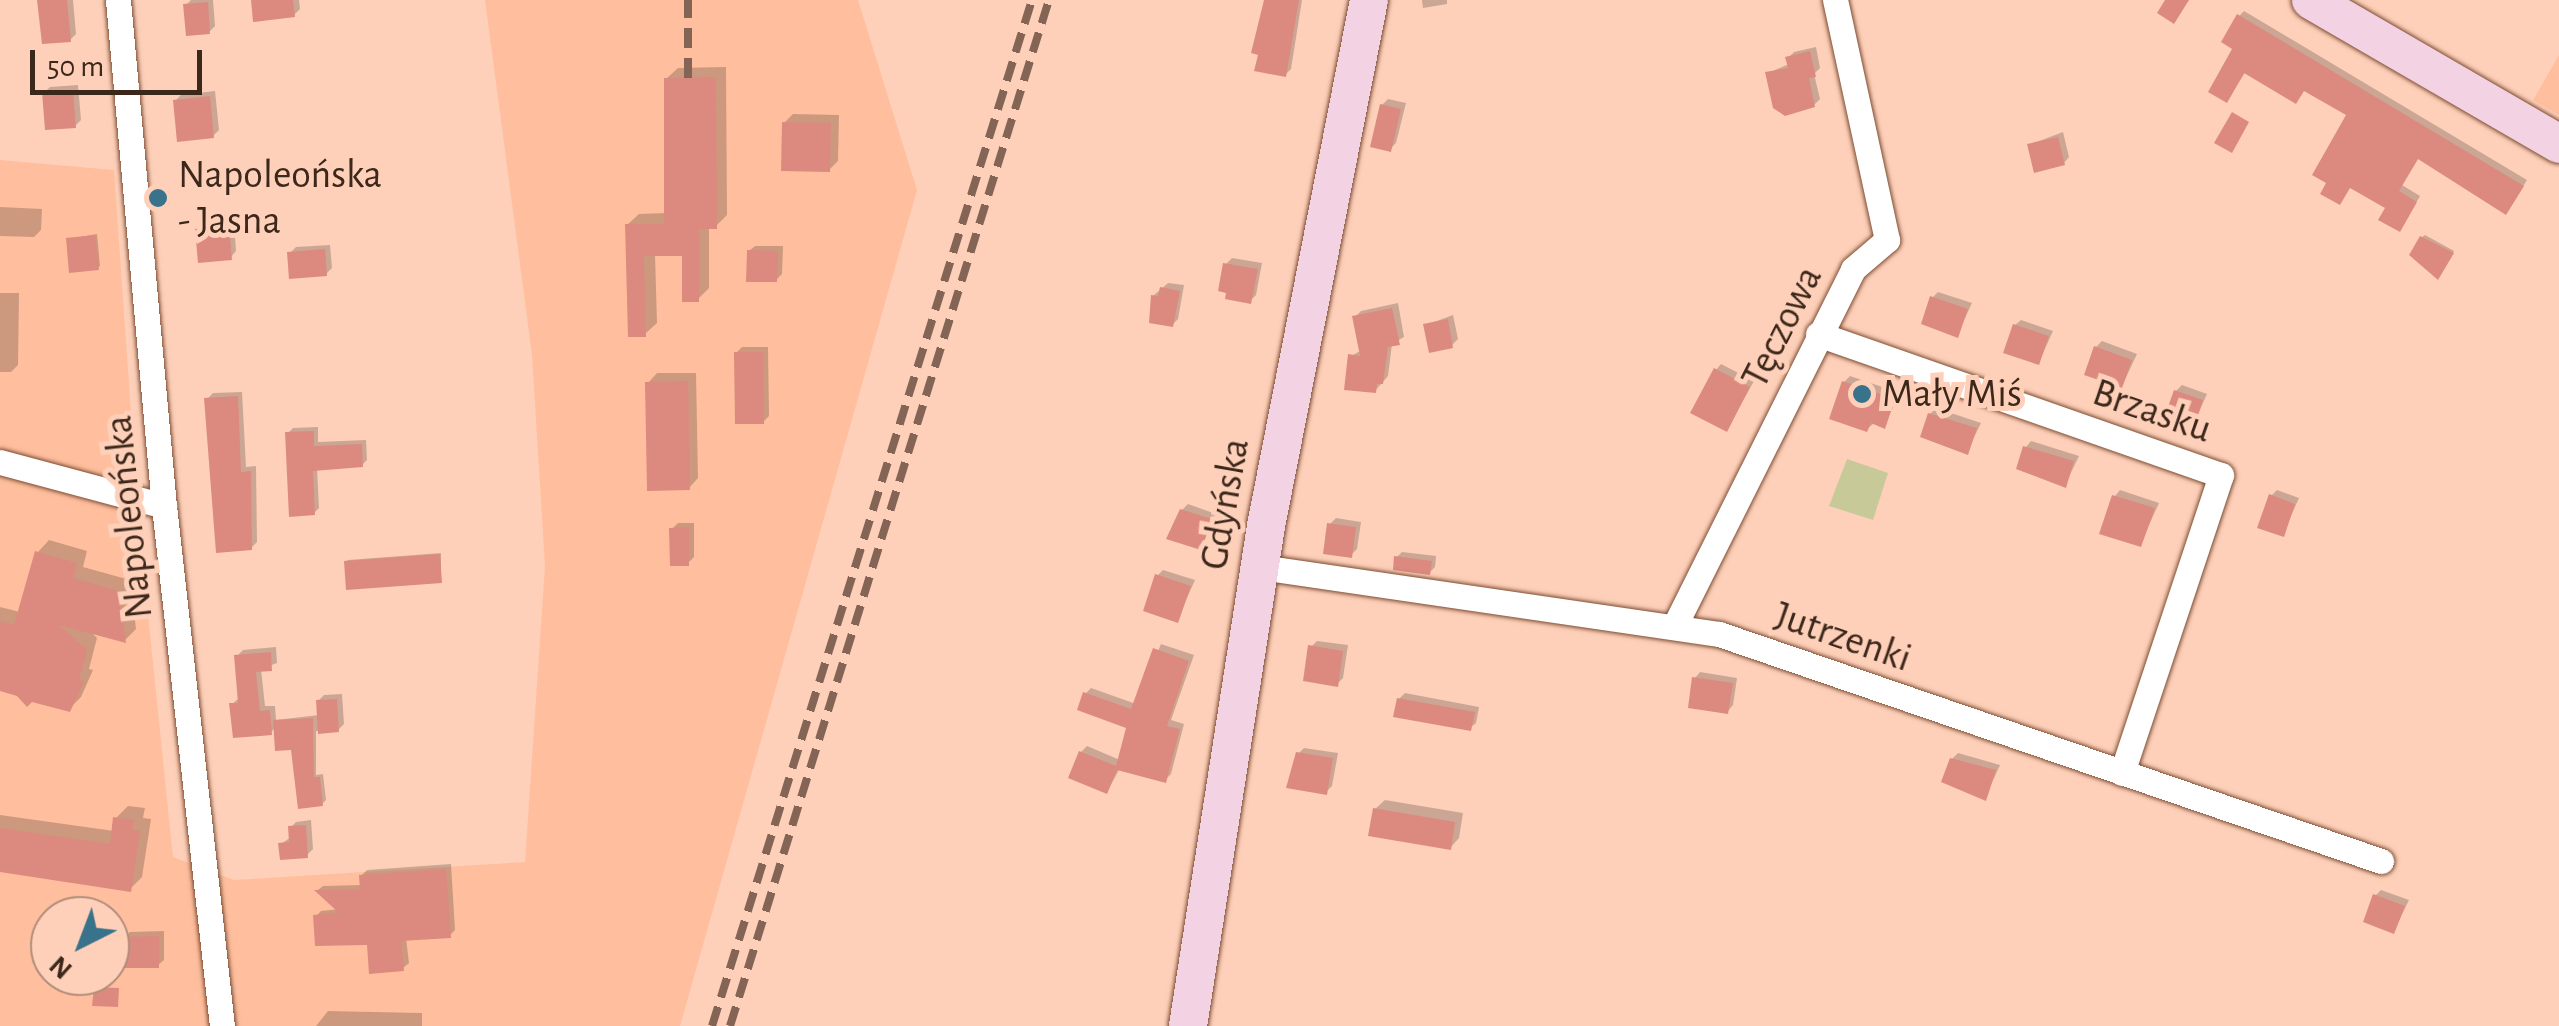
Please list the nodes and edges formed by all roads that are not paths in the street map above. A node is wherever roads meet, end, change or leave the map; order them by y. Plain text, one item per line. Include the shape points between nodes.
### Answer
1 (118, 0) edge
2 (1369, 0) edge
3 (1836, 0) edge
4 (2311, 0) edge
5 (2559, 144) edge
6 (1818, 334) junction
7 (0, 462) edge
8 (164, 506) junction
9 (1260, 567) junction
10 (1675, 625) junction
11 (2122, 772) junction
12 (2381, 861) dead end
13 (222, 1026) edge
14 (1188, 1026) edge

1 - 8 street, Napoleońska
2 - 9 main road, Gdyńska
3 - 6 street, Tęczowa via 1888,240 1853,269
4 - 5 main road
6 - 10 street, Tęczowa
6 - 11 street, Brzasku via 2221,475
7 - 8 street
8 - 13 street, Napoleońska
9 - 10 street, Jutrzenki
9 - 14 main road, Gdyńska
10 - 11 street, Jutrzenki via 1719,634
11 - 12 street, Jutrzenki

